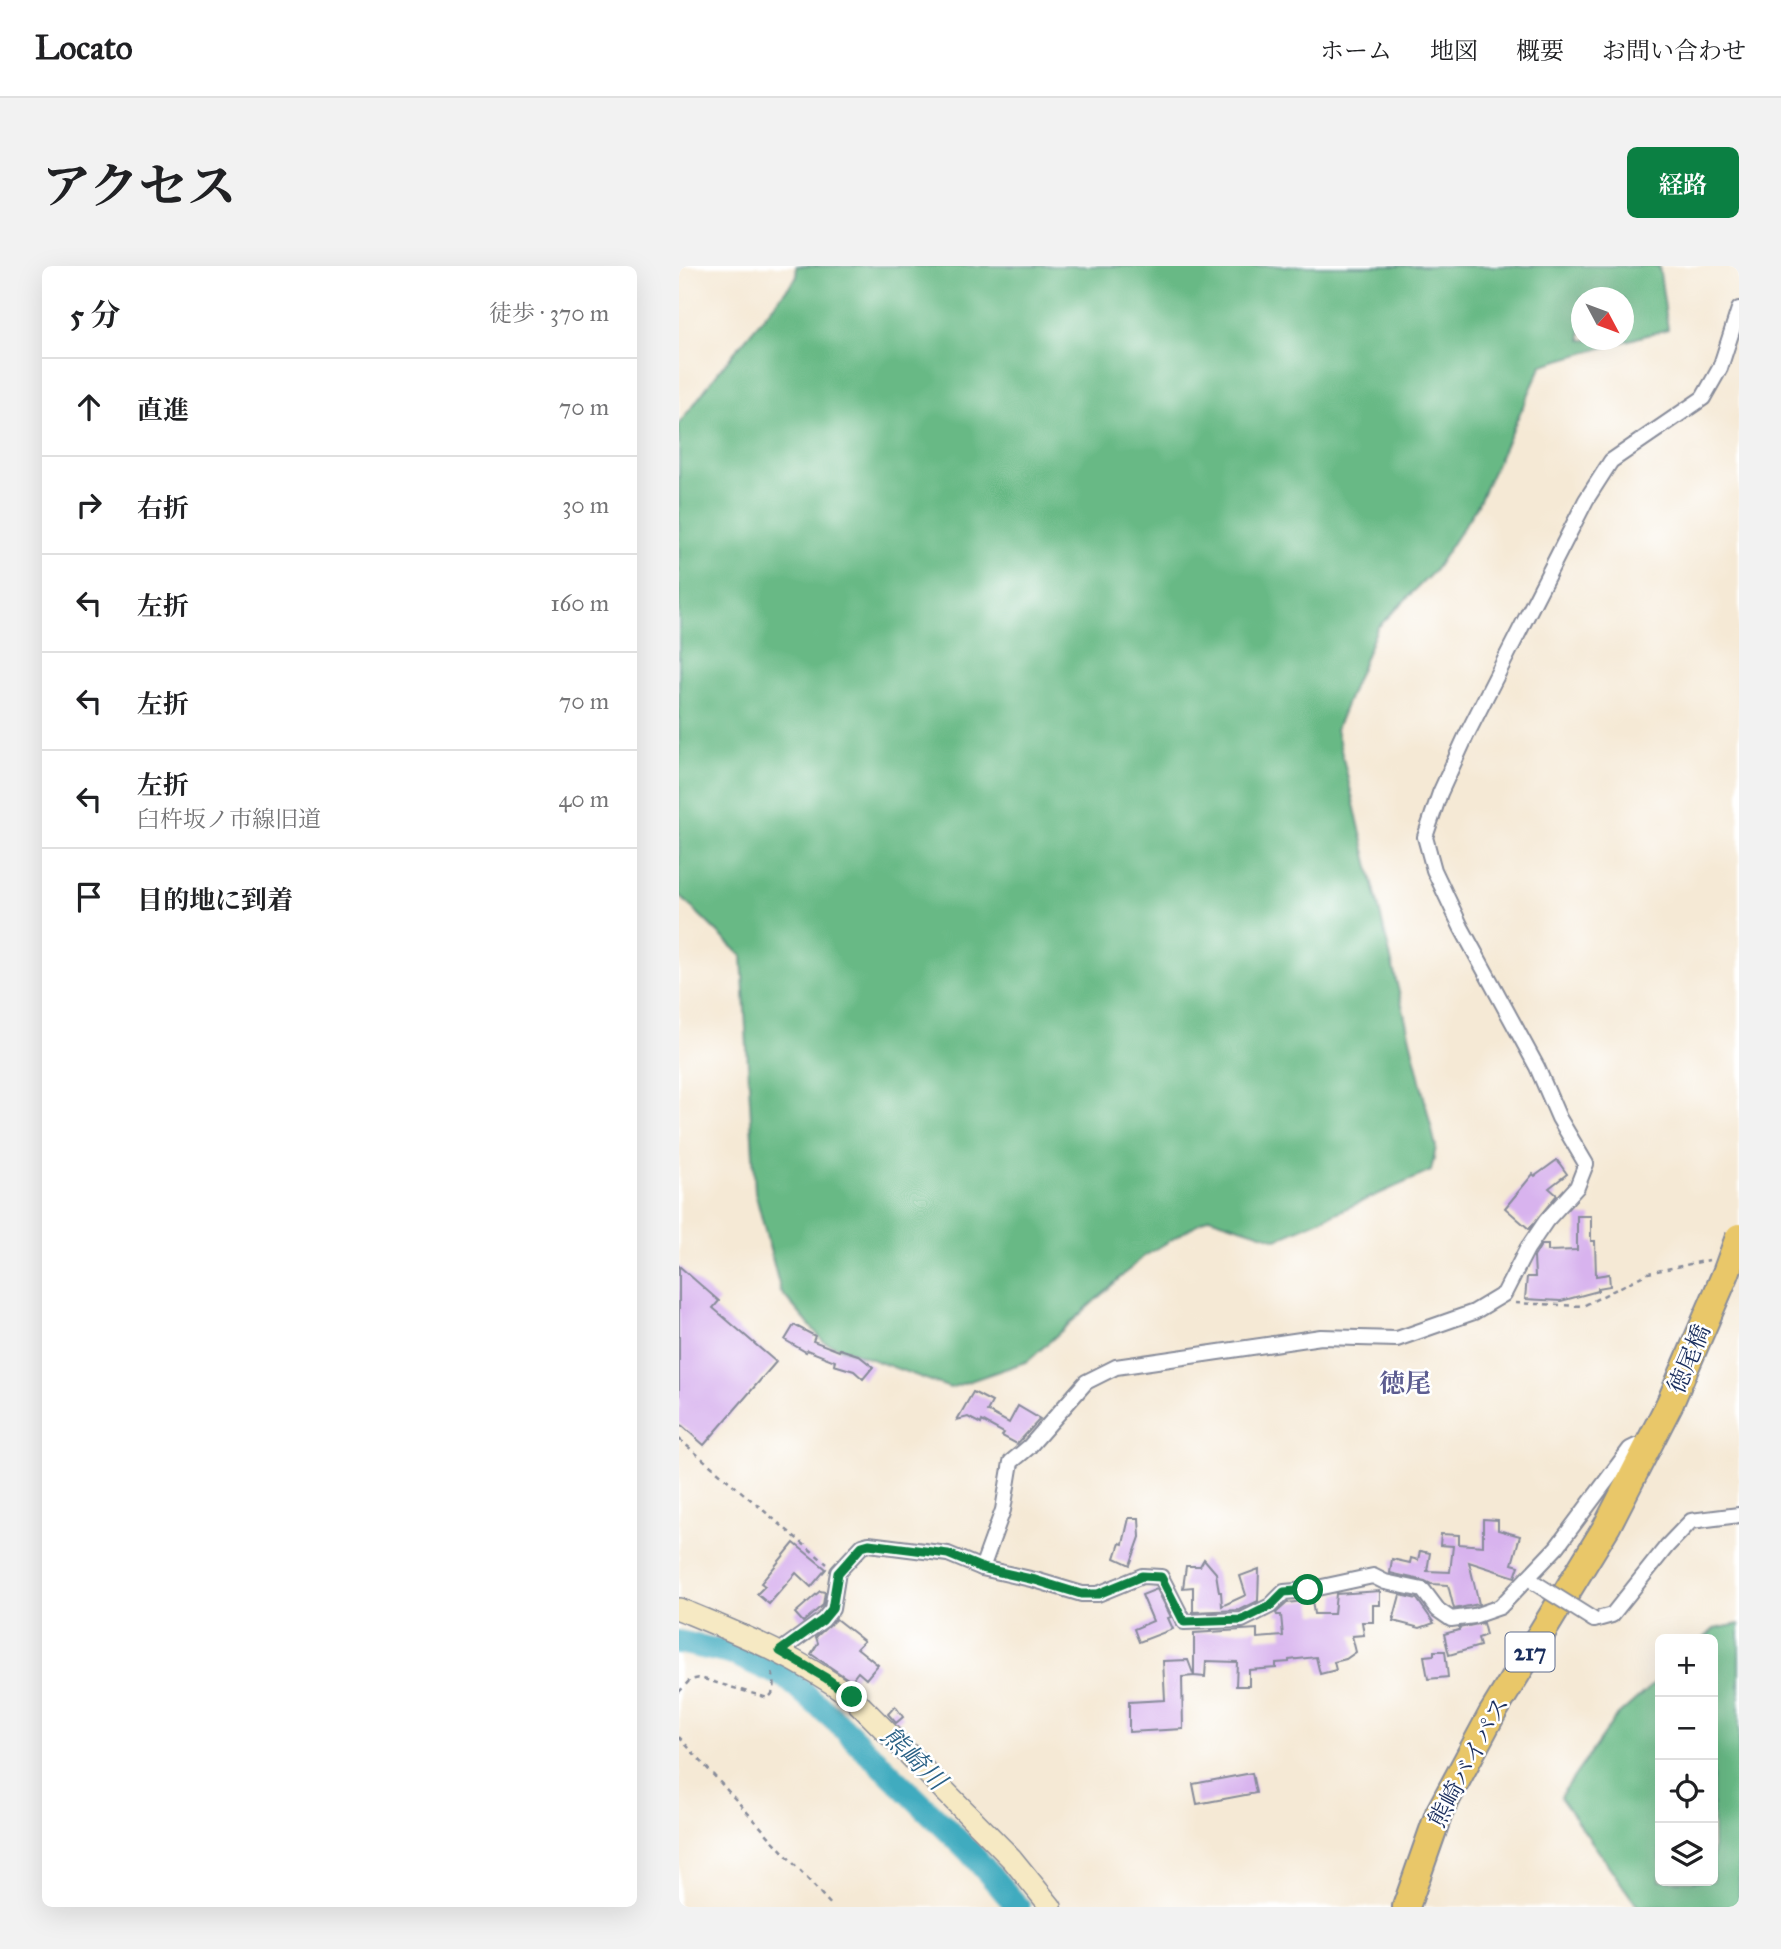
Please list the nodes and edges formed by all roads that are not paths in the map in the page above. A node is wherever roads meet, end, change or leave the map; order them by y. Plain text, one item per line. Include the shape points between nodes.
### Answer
1 (1739, 309) edge
2 (1739, 1237) edge
3 (1670, 1403) joint
4 (1646, 1449) junction
5 (1739, 1515) edge
6 (982, 1568) junction
7 (1531, 1580) junction
8 (679, 1609) edge
9 (774, 1655) junction
10 (1051, 1907) edge
11 (1406, 1907) edge

1 - 6 street via 1720,368 1703,398 1611,461 1586,500 1466,736 1425,837 1434,870 1461,927 1586,1164 1577,1187 1546,1221 1504,1294 1474,1312 1397,1339 1321,1337 1116,1367 1086,1382 1011,1462 1003,1510
2 - 3 highway, 徳尾橋 / 217, bridge
3 - 4 highway, 熊崎バイパス / 217
4 - 7 street via 1630,1449
4 - 11 highway, 熊崎バイパス / 217 via 1607,1526 1492,1713 1439,1813
5 - 7 street, bridge via 1691,1521 1612,1615 1594,1619
6 - 7 street via 1081,1594 1098,1594 1142,1576 1161,1577 1184,1622 1242,1620 1270,1606 1284,1592 1373,1576 1423,1590 1451,1619 1500,1607
6 - 9 street via 934,1551 862,1546 838,1573 832,1609
8 - 9 street
9 - 10 street via 826,1678 852,1697 1012,1859

